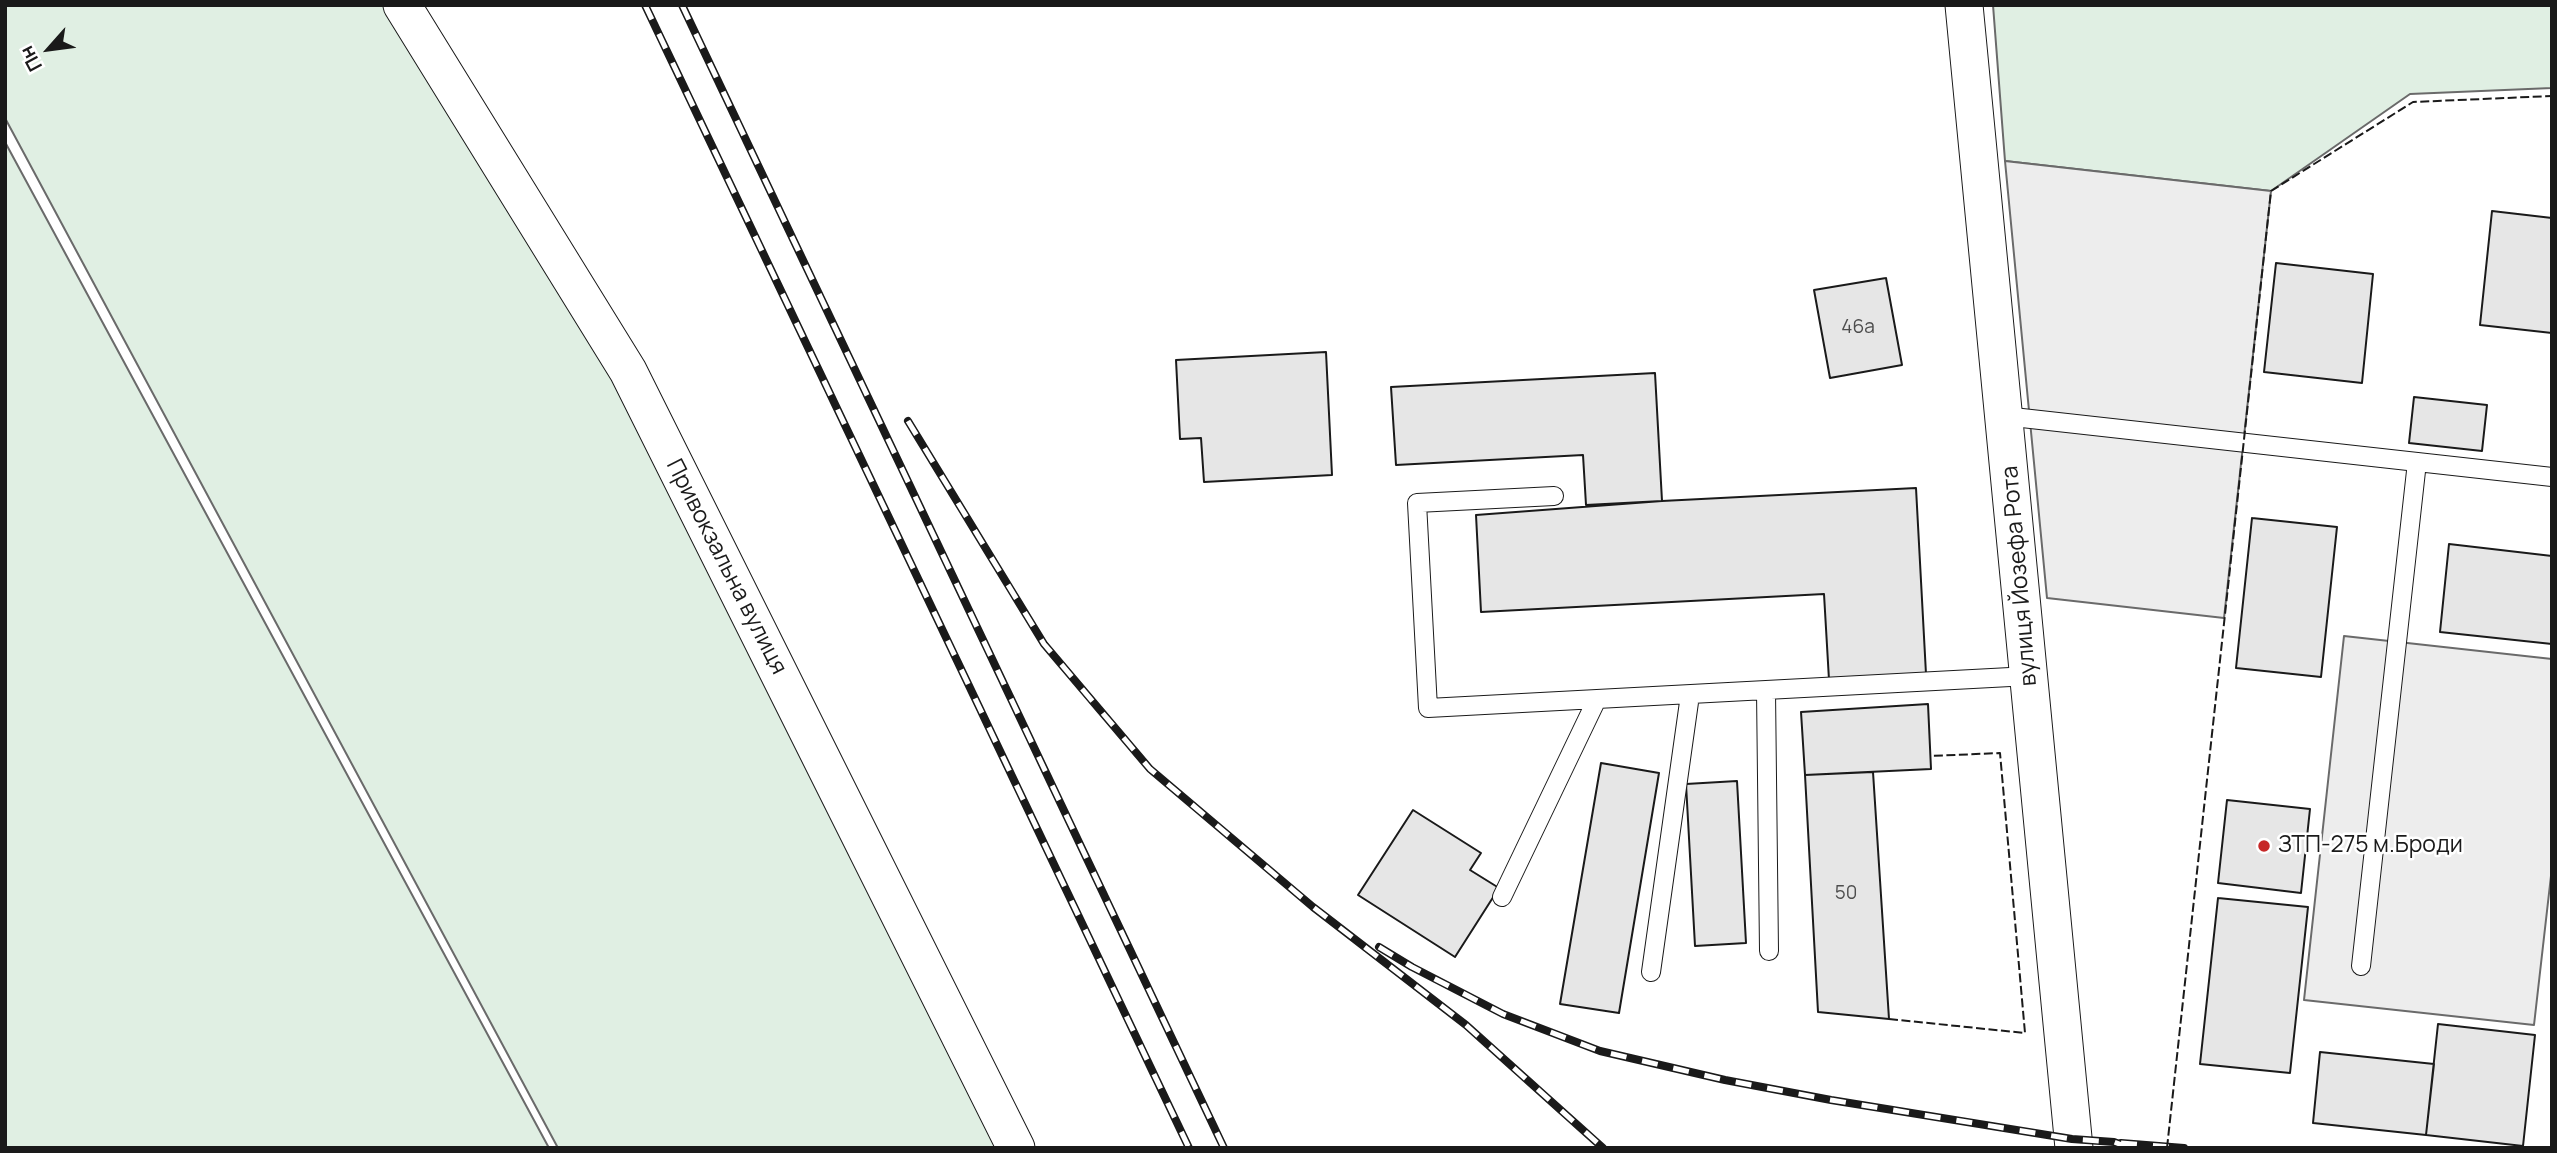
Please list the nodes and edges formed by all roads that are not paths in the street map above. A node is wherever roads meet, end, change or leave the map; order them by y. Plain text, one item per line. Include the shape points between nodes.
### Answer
1 (402, 5) edge
2 (1964, 5) edge
3 (2004, 416) junction
4 (2417, 462) junction
5 (2552, 477) edge
6 (1554, 496) dead end
7 (2029, 676) junction
8 (1766, 691) junction
9 (1690, 695) junction
10 (1597, 699) junction
11 (1502, 897) dead end
12 (1769, 951) dead end
13 (2361, 966) dead end
14 (1651, 972) dead end
15 (1016, 1148) edge
16 (2074, 1148) edge

1 - 15 street, Привокзальна вулиця via 628,371
2 - 3 street, вулиця Йозефа Рота
3 - 4 lane
3 - 7 street, вулиця Йозефа Рота
4 - 5 lane
4 - 13 lane
6 - 10 lane via 1417,503 1428,708
7 - 8 lane
7 - 16 street, вулиця Йозефа Рота
8 - 9 lane
8 - 12 lane
9 - 10 lane
9 - 14 lane
10 - 11 lane

